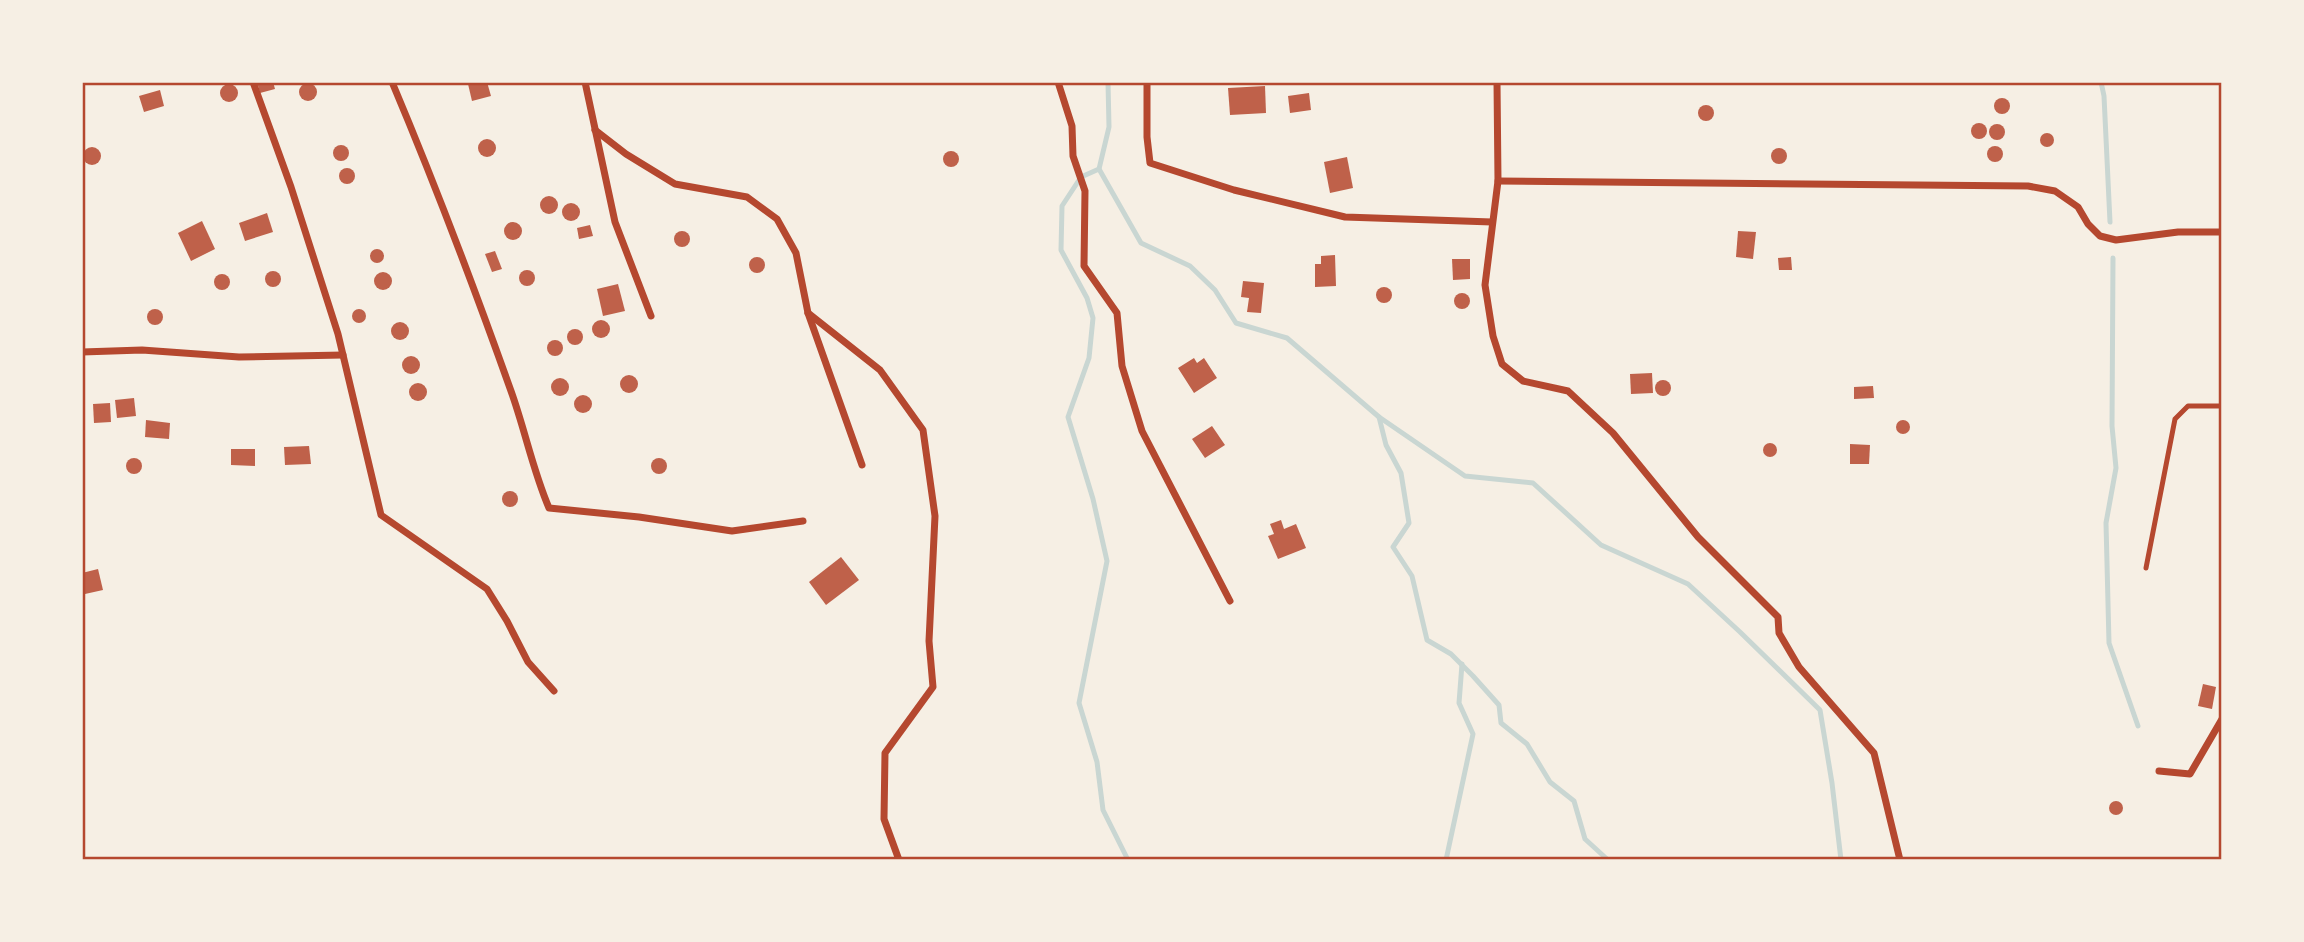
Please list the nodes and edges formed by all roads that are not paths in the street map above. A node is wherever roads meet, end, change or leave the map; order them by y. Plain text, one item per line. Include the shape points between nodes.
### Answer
1 (253, 82) edge
2 (392, 82) edge
3 (584, 82) edge
4 (1058, 82) edge
5 (1147, 82) edge
6 (1497, 82) edge
7 (596, 130) junction
8 (1498, 181) junction
9 (1492, 222) junction
10 (2222, 232) edge
11 (808, 313) junction
12 (651, 316) dead end
13 (82, 352) edge
14 (343, 355) junction
15 (2222, 406) edge
16 (862, 465) dead end
17 (803, 521) dead end
18 (2146, 568) dead end
19 (1230, 601) dead end
20 (554, 691) dead end
21 (2222, 719) edge
22 (2159, 771) dead end
23 (899, 860) edge
24 (1900, 860) edge

1 - 14 street via 292,187
2 - 17 street via 482,313 549,508 732,531
3 - 7 street
4 - 19 street via 1085,191 1084,265 1117,313 1122,366 1143,431
5 - 9 street via 1150,163 1234,190 1345,217
6 - 8 street
7 - 11 street via 675,184 747,197 776,219 796,253
7 - 12 street via 615,222
8 - 9 street
8 - 10 street via 2028,186 2055,191 2078,207 2100,236 2116,240
9 - 24 street via 1485,285 1502,364 1523,381 1568,391 1613,433 1698,537 1778,617 1779,633 1799,667 1874,753
11 - 16 street
11 - 23 street via 880,370 923,430 936,516 929,641 933,687 886,753 884,819
13 - 14 street
14 - 20 street via 382,515 487,589 528,662
15 - 18 lane via 2188,406 2175,419
21 - 22 street via 2190,774

